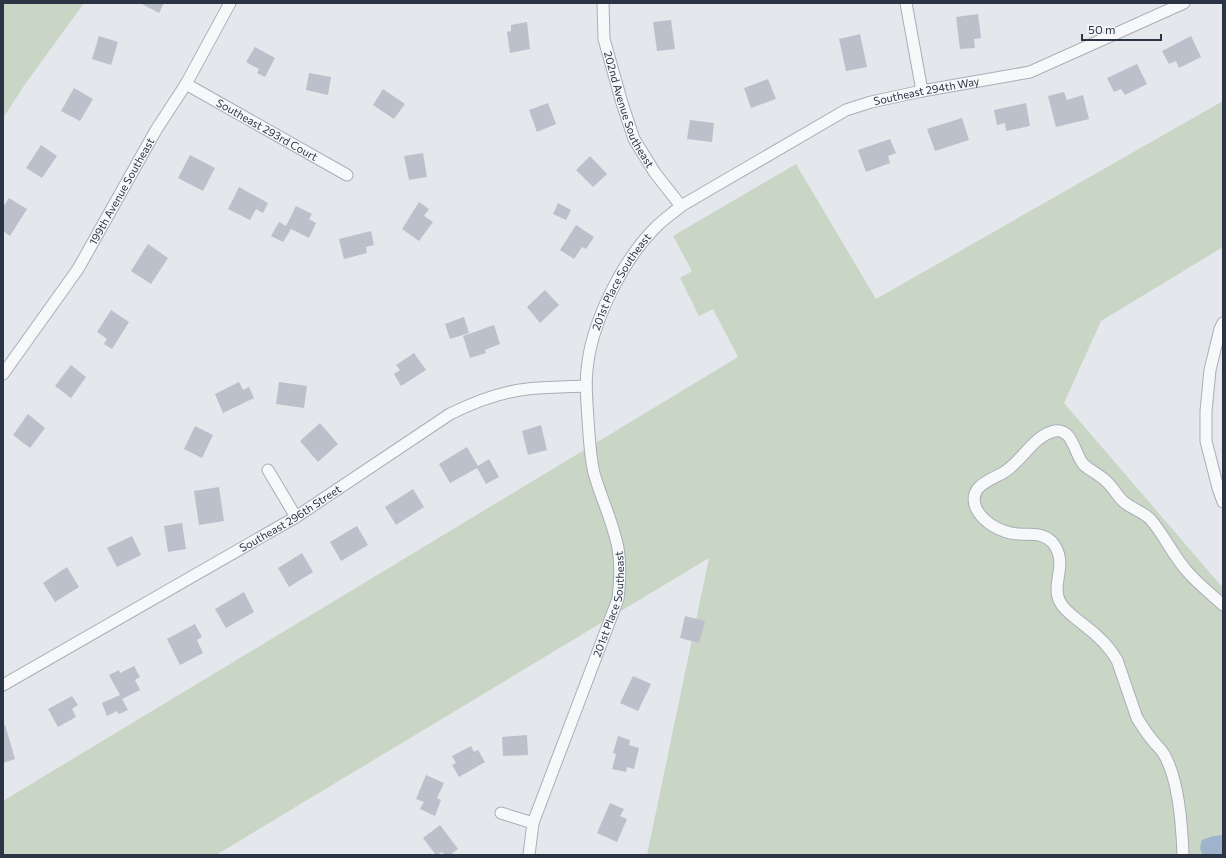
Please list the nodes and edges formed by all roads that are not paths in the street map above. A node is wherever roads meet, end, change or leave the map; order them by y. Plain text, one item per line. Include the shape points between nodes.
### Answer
1 (230, 3) edge
2 (603, 3) edge
3 (906, 3) edge
4 (1184, 3) edge
5 (186, 84) junction
6 (922, 91) junction
7 (347, 175) dead end
8 (681, 206) junction
9 (1223, 323) edge
10 (3, 374) edge
11 (586, 386) junction
12 (268, 470) dead end
13 (1223, 502) edge
14 (296, 517) junction
15 (1223, 605) edge
16 (3, 684) edge
17 (501, 813) dead end
18 (533, 823) junction
19 (529, 855) edge
20 (1183, 855) edge

1 - 5 street, 199th Avenue Southeast
2 - 8 street, 202nd Avenue Southeast via 604,39 634,139 655,173
3 - 6 street
4 - 6 street, Southeast 294th Way via 1030,72
5 - 7 street, Southeast 293rd Court
5 - 10 street, 199th Avenue Southeast via 156,130 78,270
6 - 8 street, Southeast 294th Way via 846,110
8 - 11 street, 201st Place Southeast via 657,225 617,279 600,319 590,352
9 - 13 street via 1210,370 1206,411 1206,441
11 - 14 street, Southeast 296th Street via 526,389 468,405 450,414
11 - 18 street, 201st Place Southeast via 588,431 594,471 618,546 620,584 615,606
12 - 14 street
14 - 16 street, Southeast 296th Street
15 - 20 street via 1185,569 1150,519 1123,501 1108,482 1083,464 1071,440 1062,431 1049,433 1033,444 1004,472 978,488 975,494 974,501 981,516 987,521 1006,532 1038,534 1052,542 1058,552 1059,602 1112,652 1137,718 1164,754 1169,765 1178,799
17 - 18 street
18 - 19 street, 201st Place Southeast

